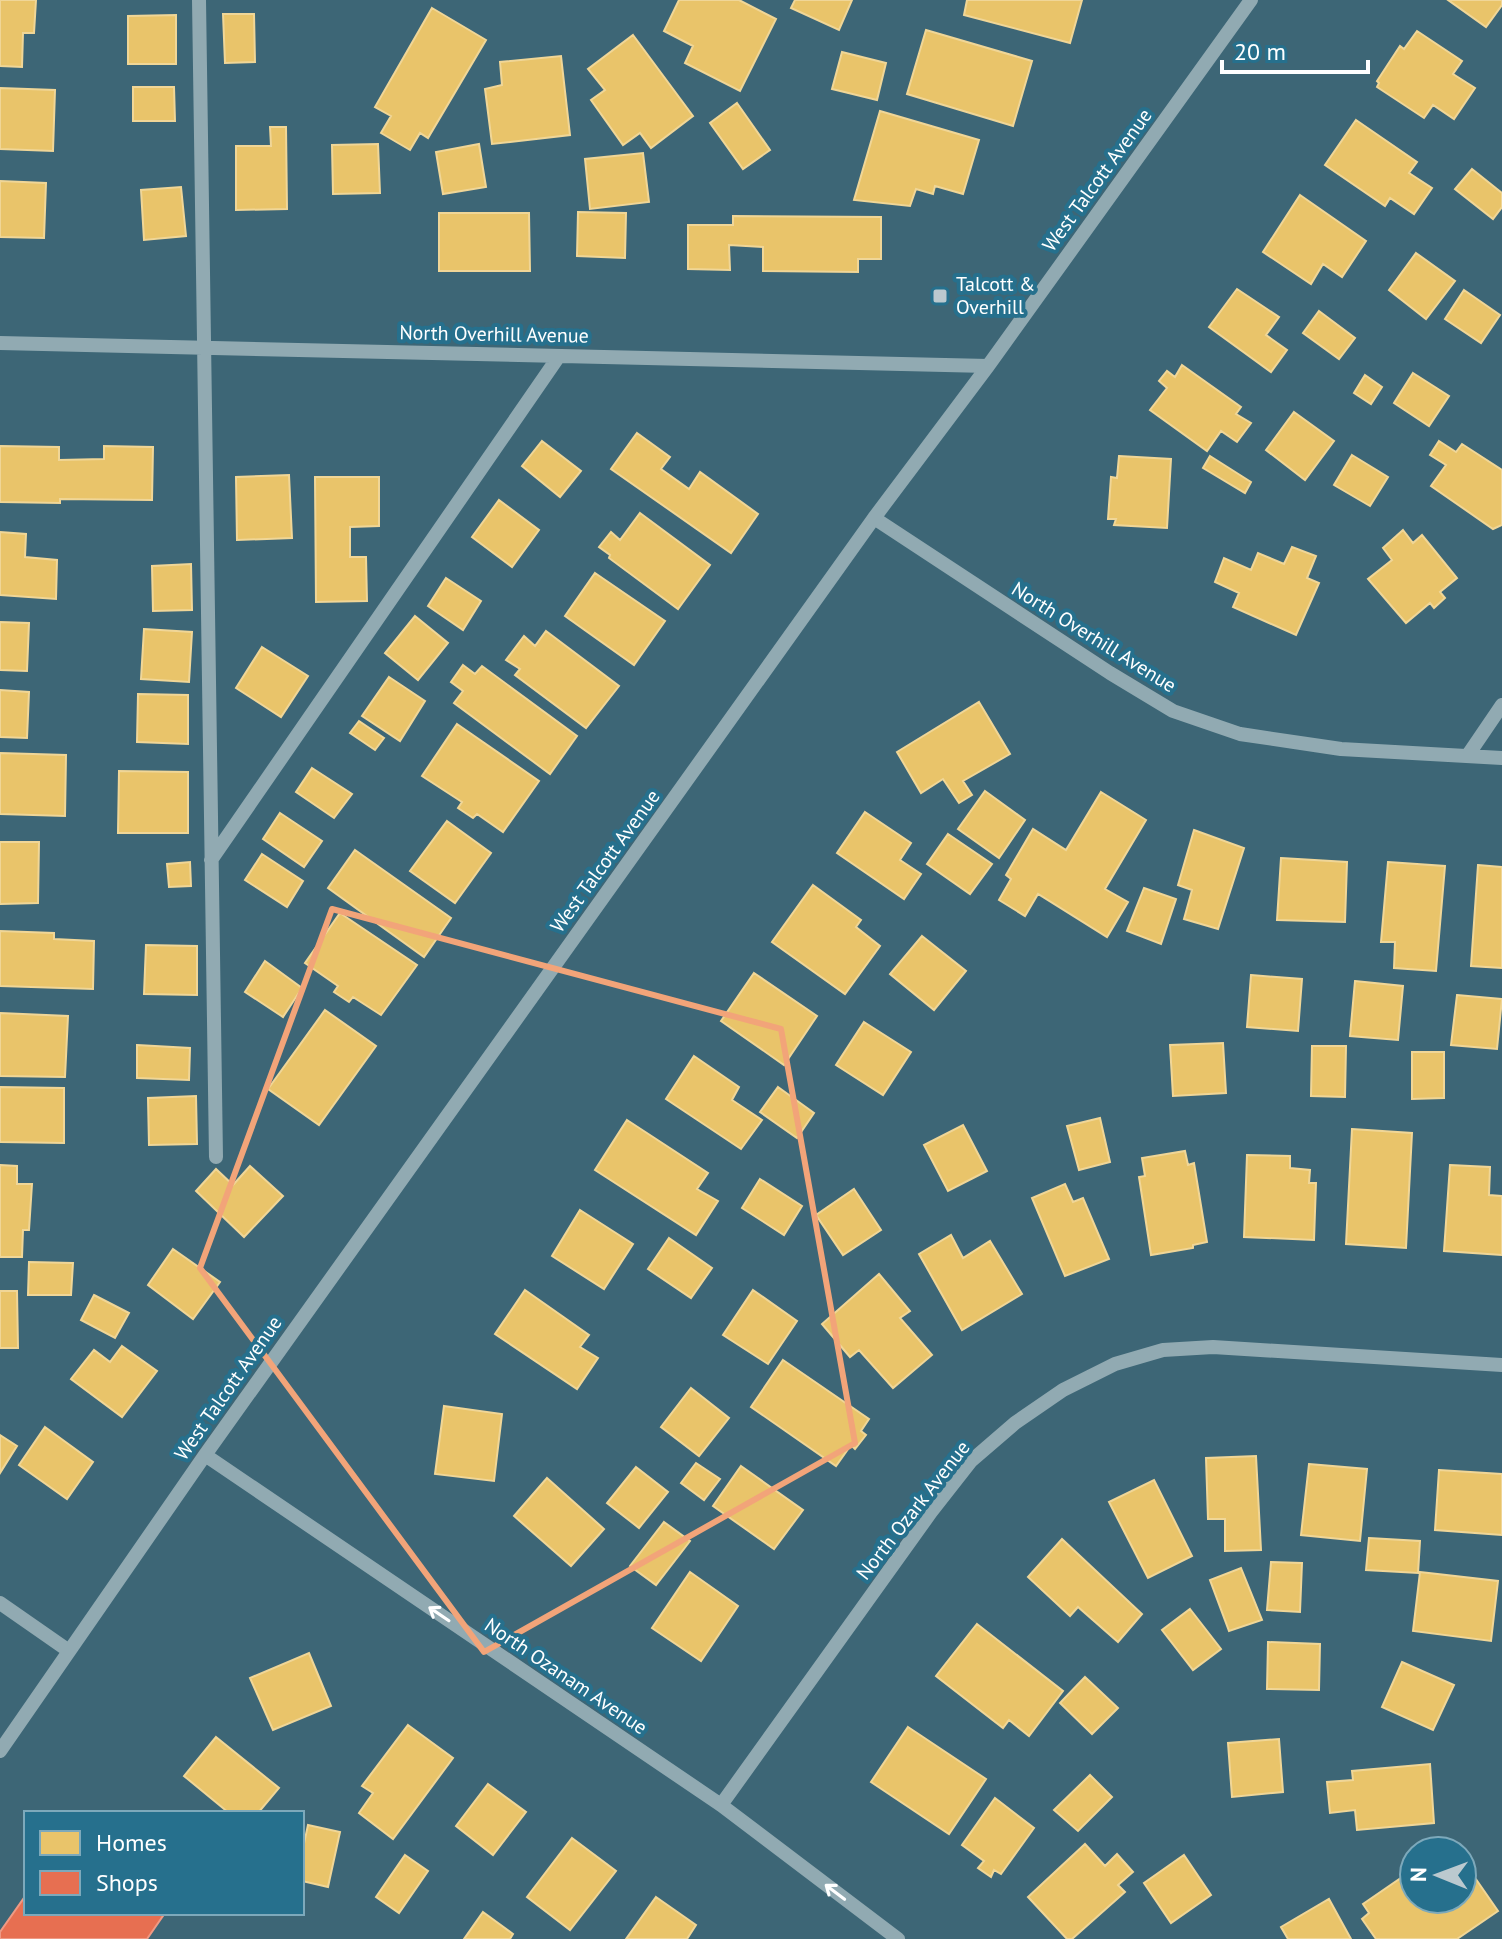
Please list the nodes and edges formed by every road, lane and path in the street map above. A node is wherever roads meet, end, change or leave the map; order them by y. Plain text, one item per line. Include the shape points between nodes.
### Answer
1 (199, 0) edge
2 (1251, 0) edge
3 (0, 343) edge
4 (203, 347) junction
5 (559, 356) junction
6 (988, 366) junction
7 (874, 518) junction
8 (1502, 705) edge
9 (1468, 755) junction
10 (1502, 758) edge
11 (211, 860) junction
12 (216, 1157) dead end
13 (1502, 1365) edge
14 (205, 1455) junction
15 (0, 1603) edge
16 (69, 1651) junction
17 (0, 1751) edge
18 (721, 1805) junction
19 (898, 1939) edge

1 - 4 street
2 - 6 street, West Talcott Avenue
3 - 4 street, North Overhill Avenue
4 - 5 street, North Overhill Avenue
4 - 11 street
5 - 6 street, North Overhill Avenue
5 - 11 street
6 - 7 street, West Talcott Avenue
7 - 9 street, North Overhill Avenue via 1173,711 1240,734 1341,749
7 - 14 street, West Talcott Avenue
8 - 9 street
9 - 10 street, North Overhill Avenue
11 - 12 street
13 - 18 street, North Ozark Avenue via 1213,1347 1163,1350 1115,1364 1063,1390 971,1461
14 - 16 street, West Talcott Avenue
18 -> 14 street, North Ozanam Avenue
15 - 16 street
16 - 17 street, West Talcott Avenue
19 -> 18 street, North Ozanam Avenue

